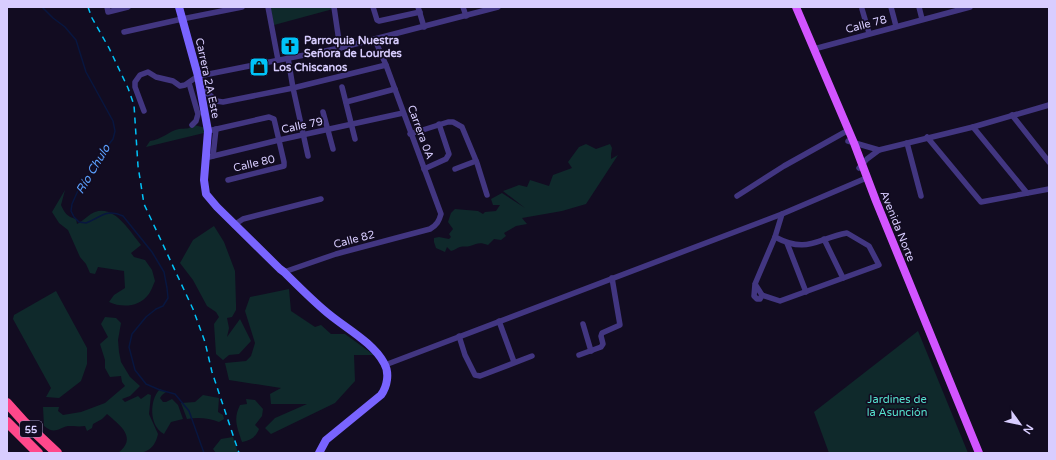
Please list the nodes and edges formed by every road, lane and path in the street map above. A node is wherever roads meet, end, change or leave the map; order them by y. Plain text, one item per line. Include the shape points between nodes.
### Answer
1 (107, 7) edge
2 (126, 7) edge
3 (179, 7) edge
4 (242, 7) edge
5 (268, 7) edge
6 (334, 7) edge
7 (373, 7) edge
8 (463, 7) edge
9 (498, 7) edge
10 (792, 7) edge
11 (796, 7) edge
12 (891, 7) edge
13 (919, 7) edge
14 (970, 7) edge
15 (862, 8) dead end
16 (221, 9) edge
17 (419, 9) edge
18 (949, 10) edge
19 (466, 16) junction
20 (182, 18) junction
21 (922, 19) junction
22 (896, 26) junction
23 (424, 27) junction
24 (124, 32) dead end
25 (869, 33) junction
26 (375, 40) junction
27 (340, 48) junction
28 (814, 49) junction
29 (288, 58) junction
30 (278, 60) junction
31 (386, 65) junction
32 (198, 76) junction
33 (189, 83) junction
34 (342, 87) dead end
35 (292, 88) junction
36 (395, 89) junction
37 (201, 90) junction
38 (346, 102) junction
39 (1049, 105) edge
40 (144, 111) dead end
41 (323, 112) dead end
42 (404, 112) junction
43 (1012, 115) junction
44 (352, 124) junction
45 (439, 124) junction
46 (192, 125) dead end
47 (973, 127) junction
48 (328, 129) junction
49 (212, 130) junction
50 (845, 132) junction
51 (304, 134) junction
52 (410, 134) junction
53 (927, 138) junction
54 (355, 139) dead end
55 (279, 140) junction
56 (851, 142) junction
57 (907, 143) junction
58 (333, 149) dead end
59 (878, 150) junction
60 (308, 156) dead end
61 (209, 157) junction
62 (476, 161) junction
63 (1049, 162) edge
64 (860, 167) junction
65 (424, 169) junction
66 (455, 169) dead end
67 (864, 179) junction
68 (228, 180) dead end
69 (1049, 189) edge
70 (1027, 193) junction
71 (487, 195) dead end
72 (737, 196) dead end
73 (921, 196) dead end
74 (321, 199) dead end
75 (782, 214) junction
76 (234, 225) junction
77 (430, 228) joint
78 (775, 237) junction
79 (824, 239) junction
80 (787, 243) junction
81 (282, 271) junction
82 (612, 278) junction
83 (843, 278) junction
84 (806, 292) junction
85 (499, 321) junction
86 (583, 324) dead end
87 (459, 336) junction
88 (591, 351) junction
89 (579, 354) dead end
90 (532, 356) dead end
91 (514, 362) junction
92 (386, 365) junction
93 (7, 403) edge
94 (7, 422) edge
95 (38, 453) edge
96 (57, 453) edge
97 (319, 453) edge
98 (975, 453) edge
99 (979, 453) edge

1 - 2 street via 108,12
3 - 20 street, Carrera 2A Este
4 - 16 street
5 - 30 street
6 - 27 street
7 - 17 street via 379,21
8 - 19 street
9 - 19 street
10 - 50 main road, Avenida Norte
11 - 28 main road, Avenida Norte
12 - 22 street
13 - 21 street
14 - 18 street, Calle 78
15 - 25 street
16 - 20 street
17 - 23 street
18 - 21 street, Calle 78
19 - 23 street
20 - 24 street
20 - 32 street, Carrera 2A Este
21 - 22 street, Calle 78
22 - 25 street, Calle 78
23 - 26 street
25 - 28 street, Calle 78
26 - 27 street
26 - 31 street, Carrera 0A
27 - 29 street
28 - 56 main road, Avenida Norte
29 - 30 street
29 - 35 street
30 - 32 street
31 - 35 street
31 - 36 street, Carrera 0A
32 - 33 street
32 - 37 street, Carrera 2A Este
33 - 40 street via 180,86 148,72 140,75 135,87
33 - 46 street via 198,114
34 - 38 street
35 - 37 street via 219,102
35 - 51 street
36 - 38 street
36 - 42 street, Carrera 0A
37 - 49 street, Carrera 2A Este
38 - 44 street
39 - 43 street
41 - 48 street
42 - 44 street, Calle 79
42 - 52 street, Carrera 0A
43 - 47 street
43 - 63 street
44 - 48 street, Calle 79
44 - 54 street
45 - 52 street
45 - 62 street via 453,122 462,127
45 - 65 street via 449,154 446,159
47 - 53 street
47 - 70 street
48 - 51 street, Calle 79
48 - 58 street
49 - 55 street via 273,117
49 - 61 street, Carrera 2A Este
50 - 56 main road, Avenida Norte
50 - 72 street
51 - 55 street, Calle 79
51 - 60 street
52 - 65 street, Carrera 0A
53 - 57 street
53 - 70 street via 981,202
55 - 61 street, Calle 79
55 - 68 street, Calle 80 via 284,165 282,167
56 - 59 street
56 - 64 main road, Avenida Norte
57 - 59 street
57 - 73 street
59 - 64 street
61 - 76 street, Carrera 2A Este via 204,180 206,194
62 - 66 street
62 - 71 street
64 - 67 main road, Avenida Norte
64 - 99 main road, Avenida Norte
65 - 77 street, Carrera 0A via 441,214 435,226
67 - 75 street
67 - 98 main road, Avenida Norte
69 - 70 street
74 - 76 street via 243,219
75 - 78 street
75 - 82 street
76 - 81 street, Carrera 2A Este
77 - 81 street, Calle 82
78 - 80 street
78 - 84 street via 755,284 762,295 780,301
79 - 80 street via 811,244
79 - 83 street
79 - 83 street via 847,233 869,246 879,265
80 - 84 street
81 - 92 street, Carrera 2A Este via 325,311 378,353
82 - 85 street
82 - 88 street via 620,325 603,332 602,347
83 - 84 street
85 - 87 street
85 - 91 street
86 - 88 street
87 - 91 street via 475,375 480,376
87 - 92 street
88 - 89 street
90 - 91 street
92 - 97 street via 386,387 381,395 326,440
93 - 96 highway, 55
94 - 95 highway, 55

